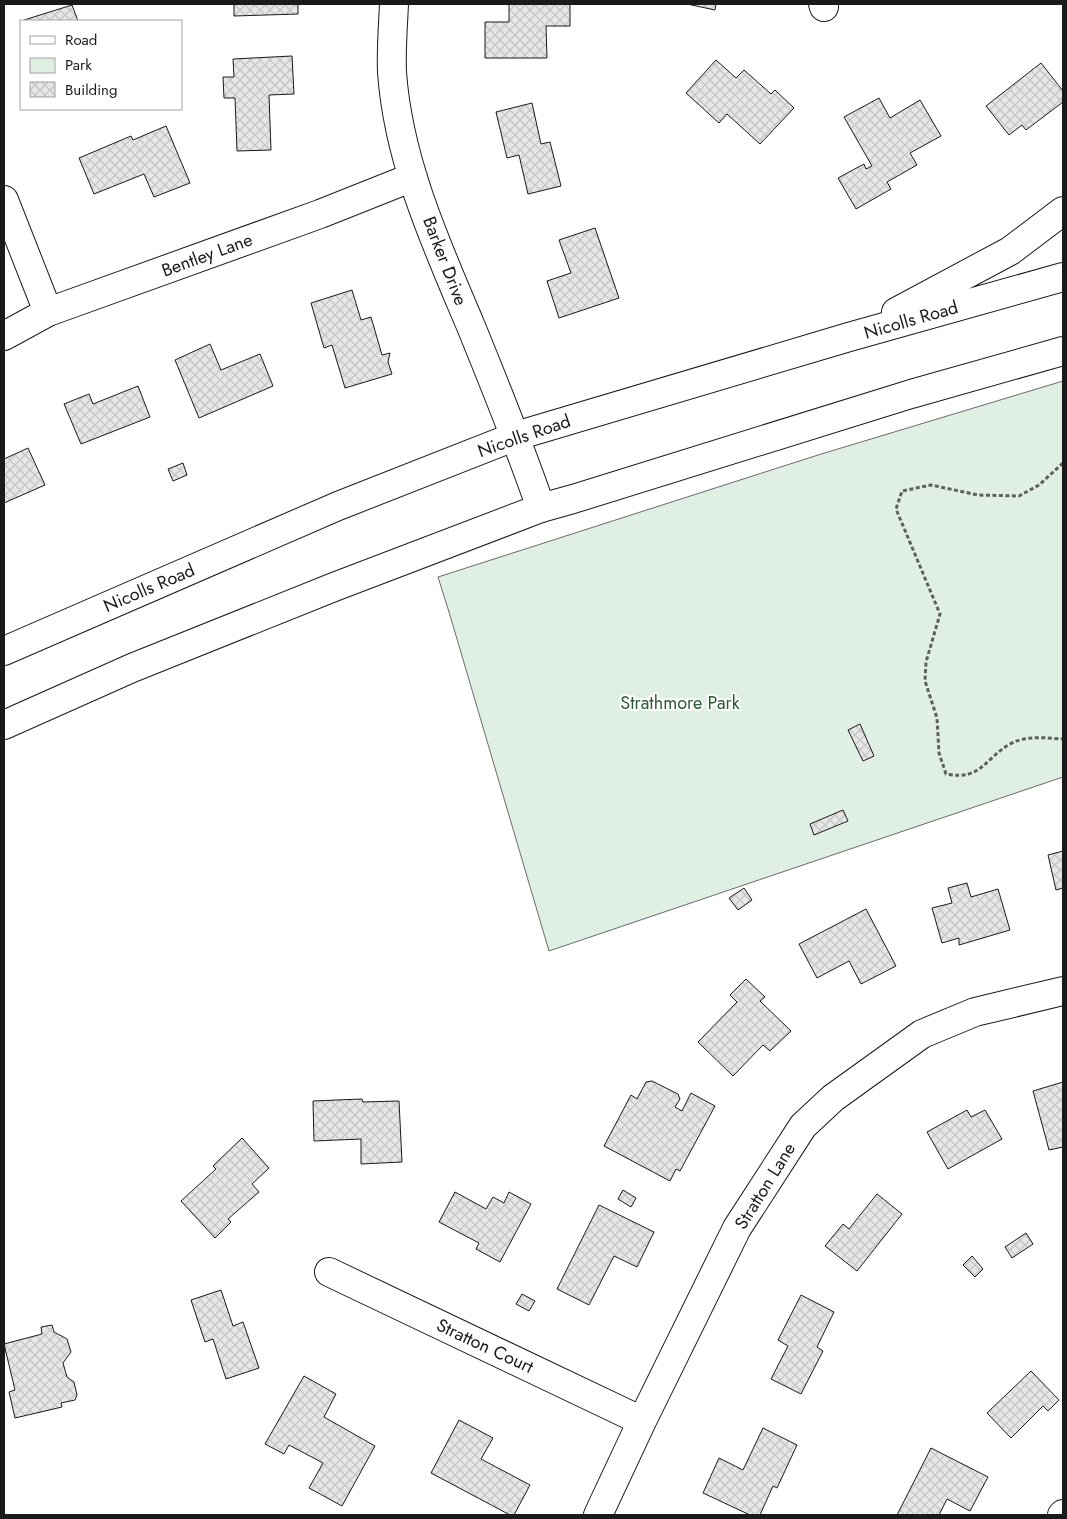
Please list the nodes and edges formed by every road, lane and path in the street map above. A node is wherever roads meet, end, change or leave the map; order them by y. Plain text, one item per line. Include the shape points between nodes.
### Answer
1 (394, 4) edge
2 (413, 177) junction
3 (4, 200) edge
4 (1063, 211) edge
5 (1063, 277) edge
6 (48, 312) junction
7 (4, 336) edge
8 (849, 337) junction
9 (1063, 342) edge
10 (1063, 351) edge
11 (1019, 364) junction
12 (516, 436) junction
13 (1063, 463) edge
14 (540, 508) junction
15 (4, 651) edge
16 (4, 725) edge
17 (1063, 739) edge
18 (1063, 991) edge
19 (329, 1272) dead end
20 (642, 1421) junction
21 (598, 1515) edge

1 - 2 main road, Barker Drive via 392,71 400,125
2 - 6 main road, Bentley Lane
2 - 12 main road, Barker Drive
3 - 6 main road
4 - 8 main road via 1010,251
5 - 8 main road, Nicolls Road
6 - 7 main road, Bentley Lane
8 - 12 main road, Nicolls Road
9 - 11 main road
10 - 11 main road
11 - 14 main road
12 - 14 main road, Barker Drive
12 - 15 main road, Nicolls Road via 338,506
13 - 17 path via 1039,486 1019,496 978,495 931,485 902,491 896,509 940,614 926,662 925,682 937,718 939,753 946,774 973,774 1010,744 1034,737
14 - 16 main road via 132,668
18 - 20 main road, Stratton Lane via 975,1012 922,1034 833,1098 803,1126 738,1228
19 - 20 main road, Stratton Court
20 - 21 main road, Stratton Lane

